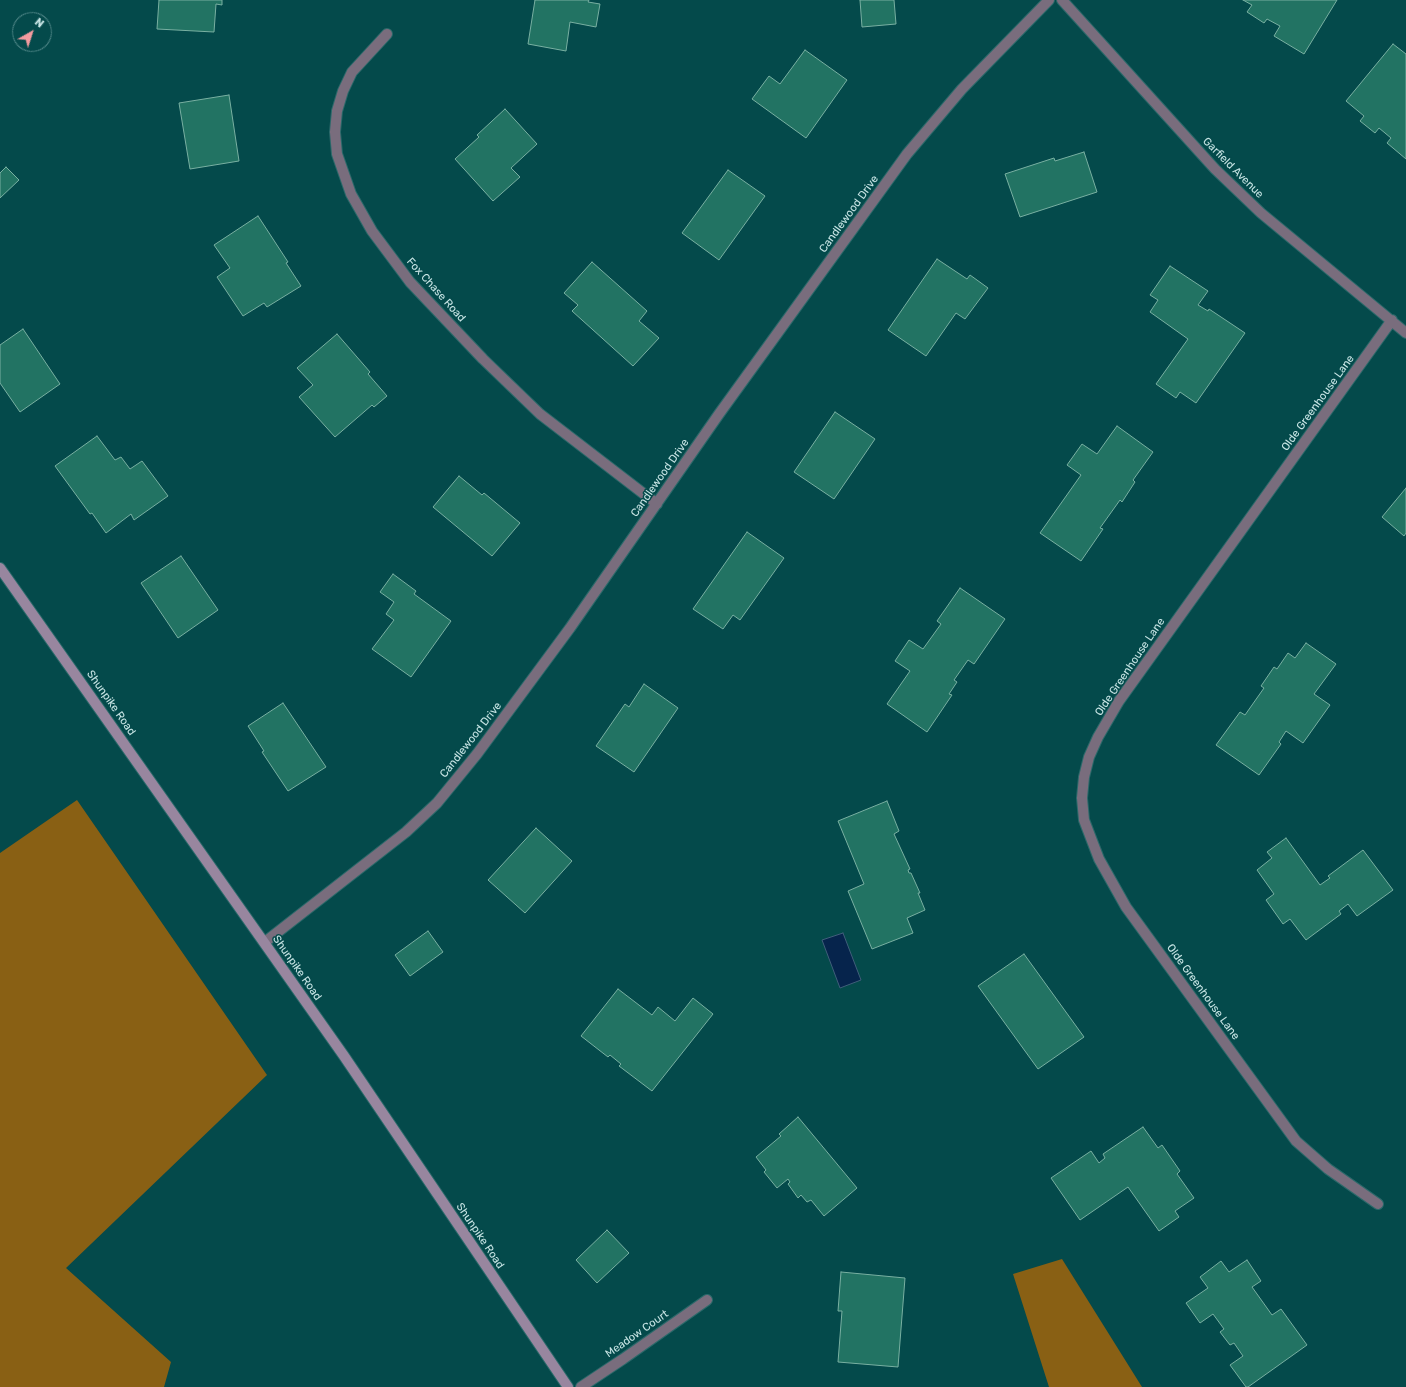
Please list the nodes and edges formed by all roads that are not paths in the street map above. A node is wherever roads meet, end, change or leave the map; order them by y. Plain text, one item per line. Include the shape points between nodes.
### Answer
1 (1049, 0) edge
2 (1062, 0) edge
3 (387, 34) dead end
4 (1392, 320) junction
5 (1406, 332) edge
6 (657, 504) junction
7 (0, 568) edge
8 (265, 942) junction
9 (1378, 1204) dead end
10 (706, 1300) dead end
11 (568, 1387) edge
12 (580, 1387) edge

1 - 6 street, Candlewood Drive via 962,89 907,154
2 - 4 street, Garfield Avenue via 1215,169 1262,212
3 - 6 street, Fox Chase Road via 352,72 337,111 337,154 351,194 368,225 410,282 483,359 540,414
4 - 5 street, Garfield Avenue
4 - 9 street, Olde Greenhouse Lane via 1119,701 1089,757 1082,798 1084,820 1099,859 1126,907 1296,1141 1328,1169
6 - 8 street, Candlewood Drive via 570,628 477,754 437,803 406,832
7 - 8 main road, Shunpike Road
8 - 11 main road, Shunpike Road
10 - 12 street, Meadow Court

